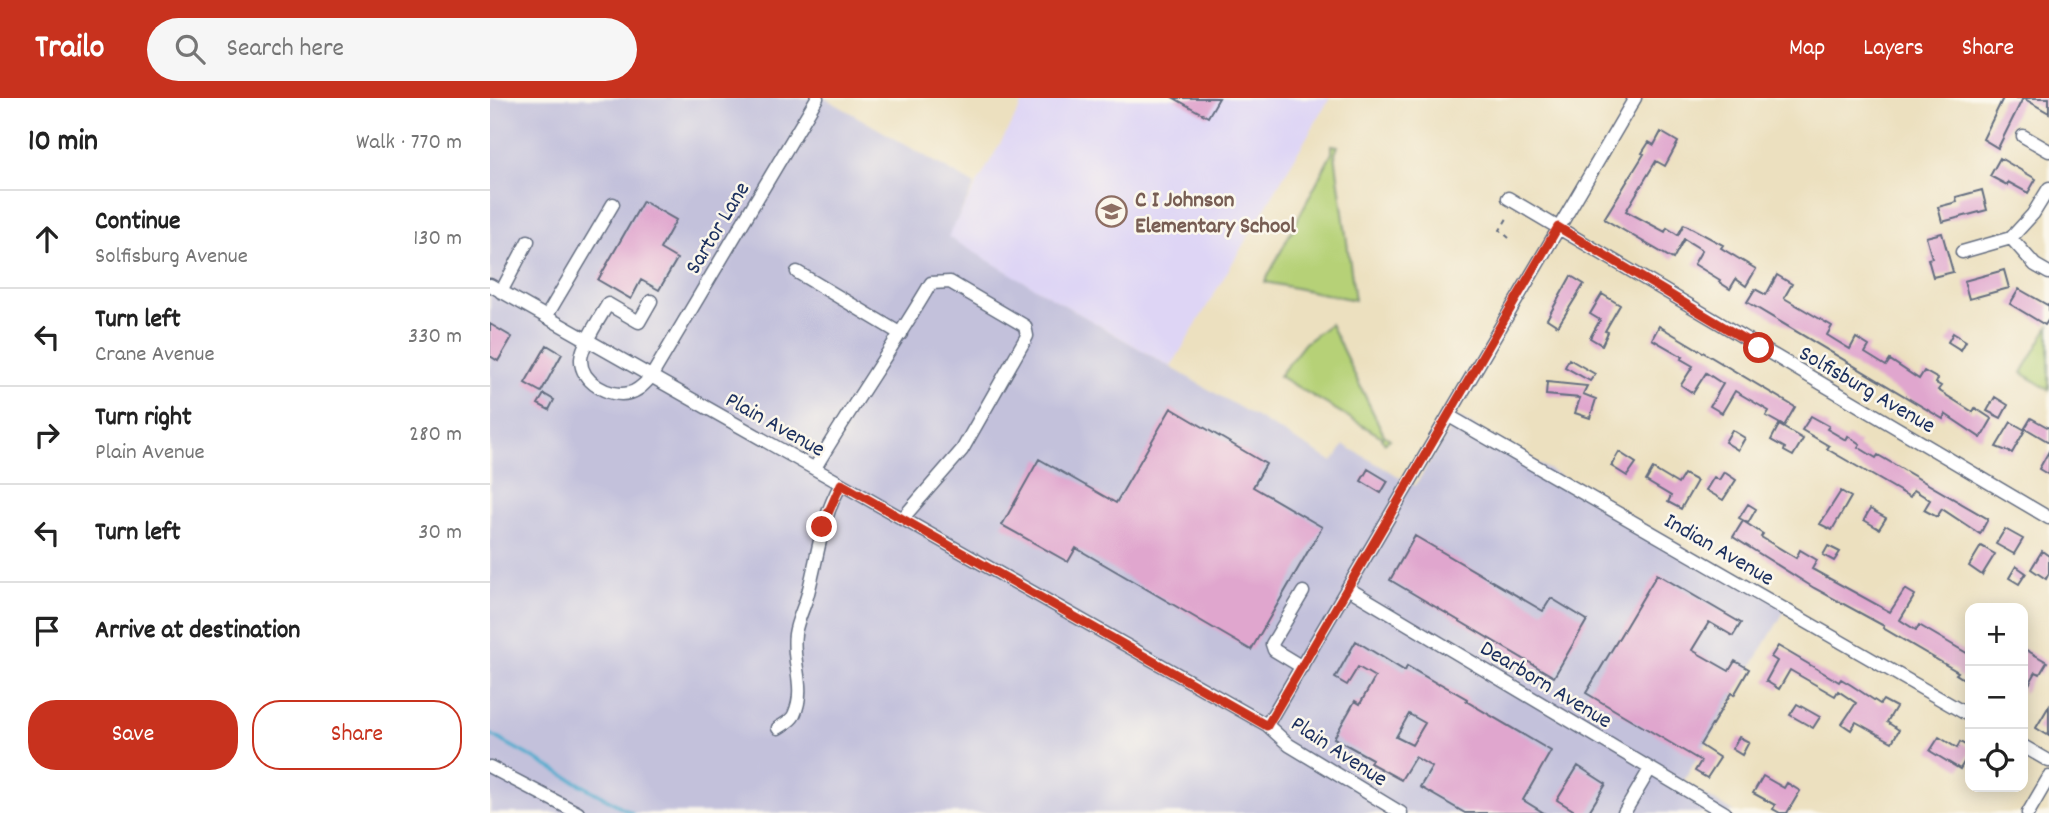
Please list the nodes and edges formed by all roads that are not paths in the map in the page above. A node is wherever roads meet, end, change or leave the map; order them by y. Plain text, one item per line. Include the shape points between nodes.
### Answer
1 (817, 98) edge
2 (1635, 98) edge
3 (2023, 136) dead end
4 (2049, 151) edge
5 (2049, 188) edge
6 (1508, 198) dead end
7 (613, 204) dead end
8 (1558, 227) junction
9 (2011, 238) junction
10 (528, 241) dead end
11 (1962, 252) dead end
12 (797, 272) dead end
13 (2049, 273) edge
14 (495, 288) edge
15 (650, 301) dead end
16 (546, 317) junction
17 (901, 334) junction
18 (588, 341) junction
19 (651, 377) junction
20 (1449, 416) junction
21 (815, 468) junction
22 (841, 484) junction
23 (2049, 518) edge
24 (902, 519) junction
25 (1349, 589) junction
26 (1303, 592) dead end
27 (1302, 667) junction
28 (1965, 713) edge
29 (1267, 726) junction
30 (778, 728) dead end
31 (2028, 749) edge
32 (2049, 761) edge
33 (490, 767) edge
34 (1650, 769) junction
35 (2049, 777) edge
36 (556, 808) edge
37 (578, 813) edge
38 (1401, 813) edge
39 (1624, 813) edge
40 (1725, 813) edge
41 (2028, 813) edge

1 - 19 street, Sartor Lane
2 - 8 street
3 - 4 street
5 - 9 street
6 - 8 street, Solfisburg Avenue
7 - 16 street
8 - 20 street
8 - 23 street, Solfisburg Avenue
9 - 11 street
9 - 13 street via 2035,265
10 - 14 street
12 - 17 street
14 - 16 street, Plain Avenue
15 - 18 street via 639,322 608,304
16 - 18 street, Plain Avenue
17 - 21 street
17 - 24 street via 931,283 943,281 1025,326 1027,336 962,450
18 - 19 street, Plain Avenue
18 - 19 street via 581,360 583,371 602,389 630,393
19 - 21 street, Plain Avenue
20 - 25 street
20 - 28 street, Indian Avenue
21 - 22 street, Plain Avenue
22 - 24 street, Plain Avenue
22 - 30 street via 822,527 795,634 801,687 794,716
24 - 29 street, Plain Avenue
25 - 27 street
25 - 34 street, Dearborn Avenue
26 - 27 street via 1272,644 1274,650
27 - 29 street
29 - 38 street, Plain Avenue via 1289,745
31 - 32 street
33 - 36 street
34 - 39 street
34 - 40 street, Dearborn Avenue
35 - 41 street
36 - 37 street

